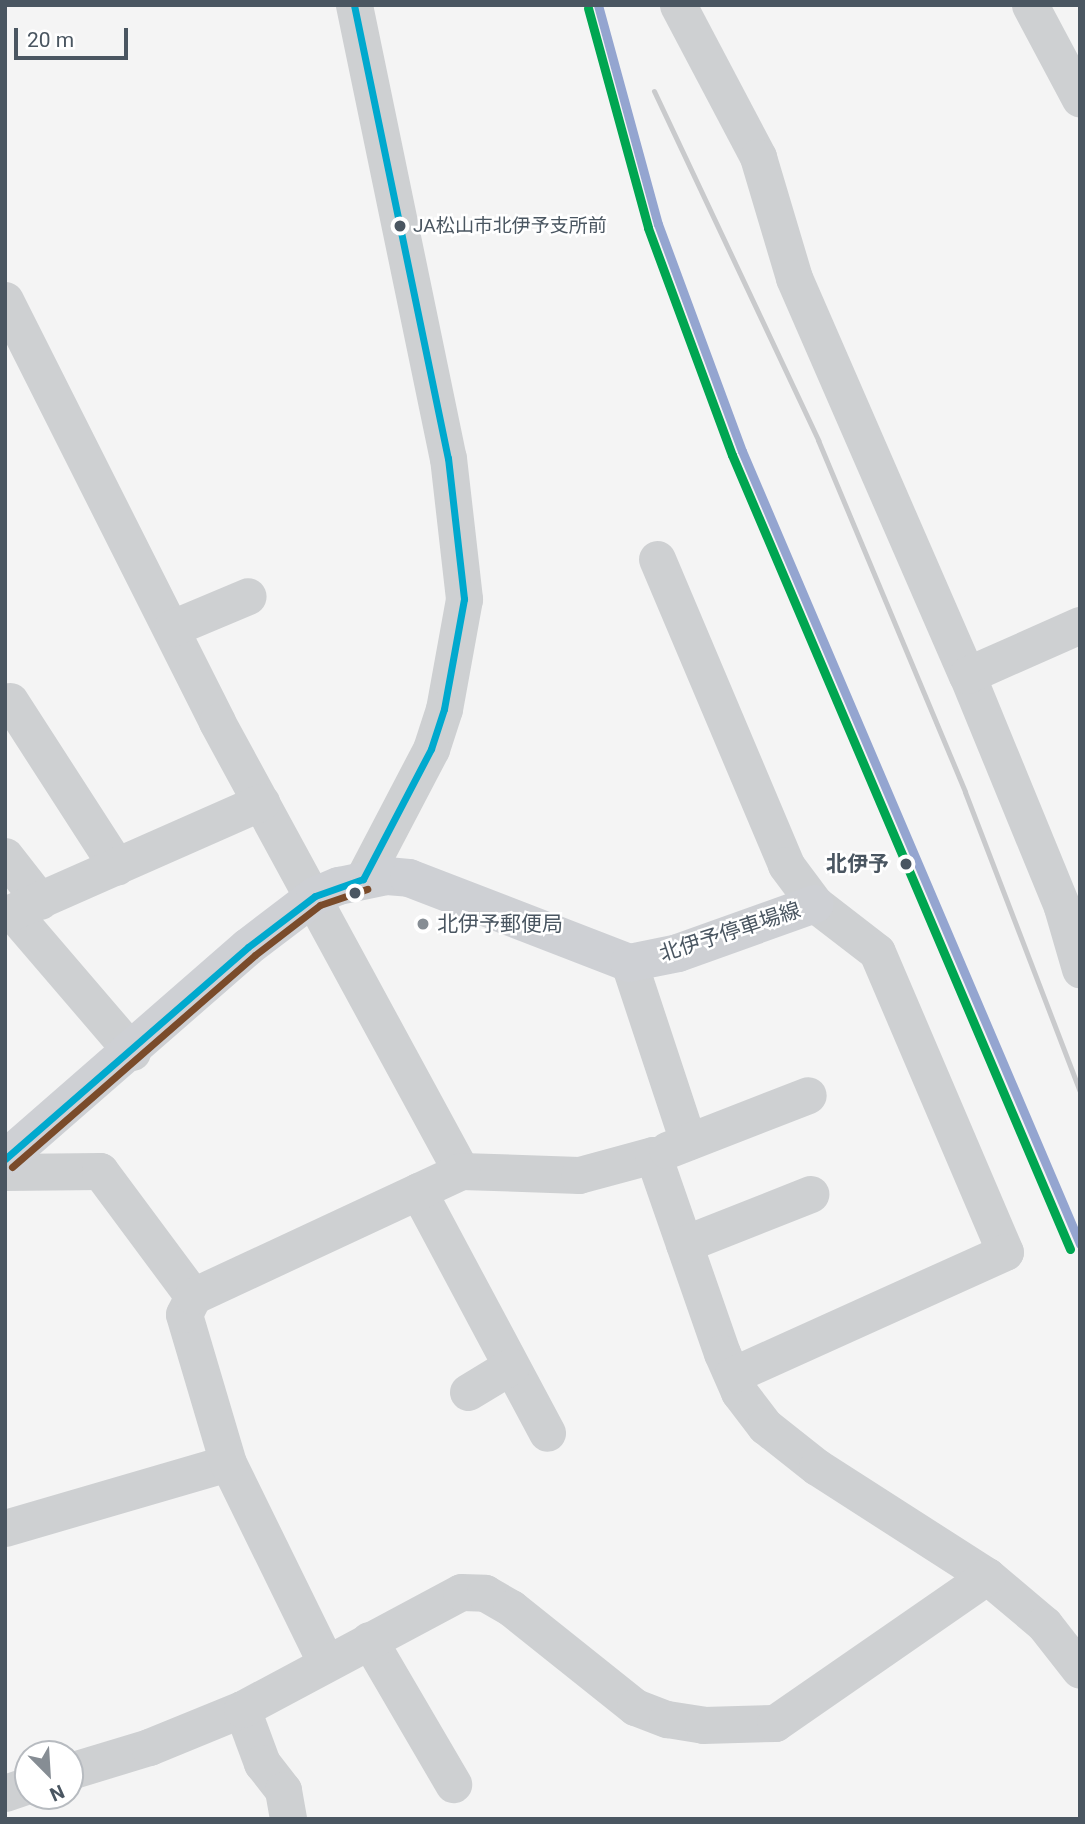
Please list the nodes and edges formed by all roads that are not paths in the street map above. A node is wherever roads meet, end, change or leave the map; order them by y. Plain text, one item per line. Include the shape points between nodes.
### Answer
1 (354, 5) edge
2 (678, 5) edge
3 (1030, 5) edge
4 (1080, 99) edge
5 (5, 300) edge
6 (657, 559) dead end
7 (248, 596) dead end
8 (1080, 625) edge
9 (173, 628) junction
10 (967, 675) junction
11 (10, 701) dead end
12 (261, 802) junction
13 (5, 856) edge
14 (117, 867) junction
15 (363, 879) junction
16 (315, 896) junction
17 (815, 904) junction
18 (19, 909) edge
19 (629, 963) junction
20 (1080, 969) edge
21 (132, 1052) junction
22 (807, 1095) dead end
23 (688, 1141) junction
24 (653, 1155) junction
25 (5, 1159) edge
26 (461, 1171) junction
27 (5, 1172) edge
28 (418, 1191) junction
29 (810, 1194) dead end
30 (684, 1244) junction
31 (194, 1296) junction
32 (512, 1366) junction
33 (732, 1375) junction
34 (468, 1392) dead end
35 (547, 1433) dead end
36 (228, 1463) junction
37 (5, 1528) edge
38 (986, 1576) junction
39 (369, 1640) junction
40 (325, 1661) junction
41 (1080, 1670) edge
42 (242, 1709) junction
43 (84, 1767) edge
44 (453, 1784) dead end
45 (288, 1819) edge

1 - 15 street via 448,458 464,599 444,709 431,749
2 - 10 street via 758,158 794,278
3 - 4 street
5 - 9 street
6 - 17 street via 786,865
7 - 9 street
8 - 10 street
9 - 12 street
10 - 20 street via 1062,907
11 - 14 street
12 - 14 street
12 - 16 street
13 - 18 street
14 - 18 street
15 - 16 main road
15 - 19 main road via 409,878
16 - 21 main road via 248,947
16 - 26 street
17 - 19 main road, 北伊予停車場線 via 678,953
17 - 33 street via 877,952 1005,1252
18 - 21 street
19 - 23 street
21 - 25 main road
22 - 23 street
23 - 24 street
24 - 26 street via 579,1175
24 - 30 street
26 - 28 street
27 - 31 street via 100,1171
28 - 31 street
28 - 32 street
29 - 30 street
30 - 33 street via 701,1301
31 - 36 street via 184,1314
32 - 34 street
32 - 35 street
33 - 38 street via 765,1426 788,1446
36 - 37 street
36 - 40 street
38 - 39 street via 775,1723 746,1726 667,1719 635,1707 485,1593 461,1592
38 - 41 street via 1044,1624
39 - 40 street
39 - 44 street
40 - 42 street
42 - 43 street via 149,1747
42 - 45 street via 262,1763 283,1790

